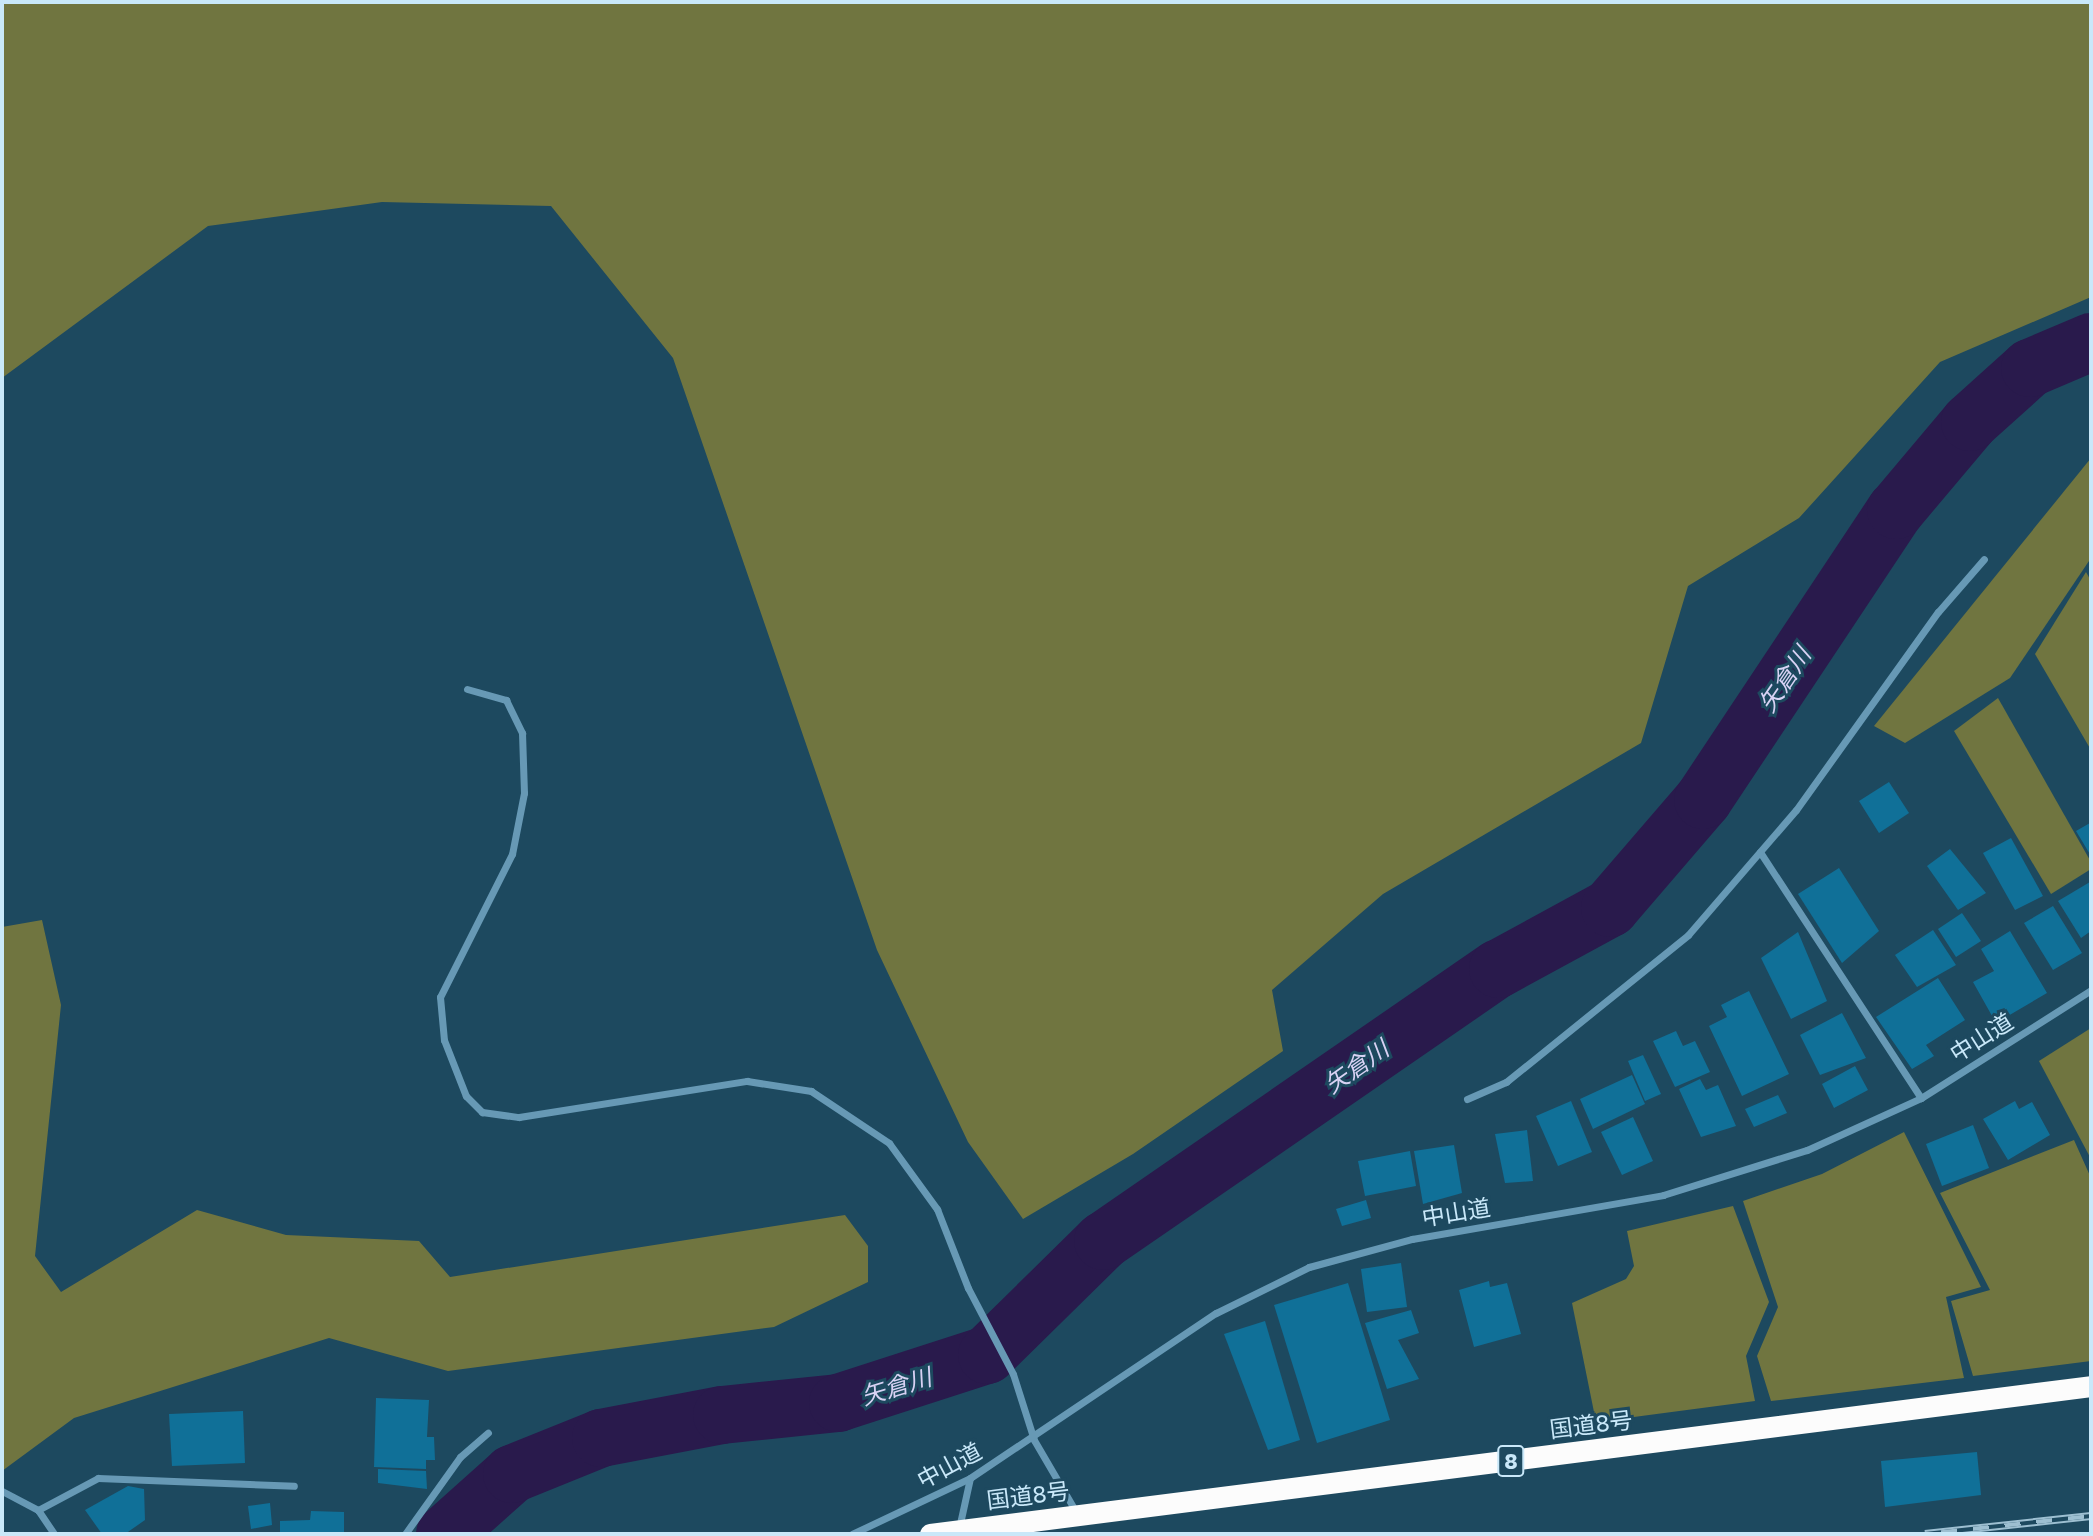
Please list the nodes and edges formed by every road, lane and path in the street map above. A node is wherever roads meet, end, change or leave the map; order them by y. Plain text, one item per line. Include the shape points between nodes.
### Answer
1 (1984, 559) dead end
2 (467, 690) dead end
3 (1760, 852) junction
4 (2091, 990) edge
5 (1921, 1098) junction
6 (1467, 1099) dead end
7 (2091, 1386) edge
8 (488, 1433) dead end
9 (1034, 1440) junction
10 (971, 1478) junction
11 (294, 1486) dead end
12 (2, 1491) edge
13 (38, 1510) junction
14 (1078, 1516) junction
15 (958, 1531) junction
16 (54, 1534) edge
17 (405, 1534) edge
18 (852, 1534) edge
19 (930, 1534) edge

1 - 3 street
2 - 9 street via 506,700 522,733 524,793 512,854 440,997 444,1040 466,1096 482,1112 519,1117 747,1081 811,1091 889,1143 937,1209 968,1288 1013,1374
3 - 5 street
3 - 6 street via 1688,935 1618,996 1506,1082
4 - 5 street, 中山道
5 - 9 street, 中山道 via 1807,1150 1663,1195 1412,1239 1309,1267 1216,1313
7 - 14 highway, 国道8号 / 8
8 - 17 street via 460,1457
9 - 10 street, 中山道
9 - 14 street
10 - 15 street
10 - 18 street, 中山道
11 - 13 street via 97,1478
12 - 13 street
13 - 16 street
14 - 15 highway, 国道8号 / 8
15 - 19 highway, 国道8号 / 8

